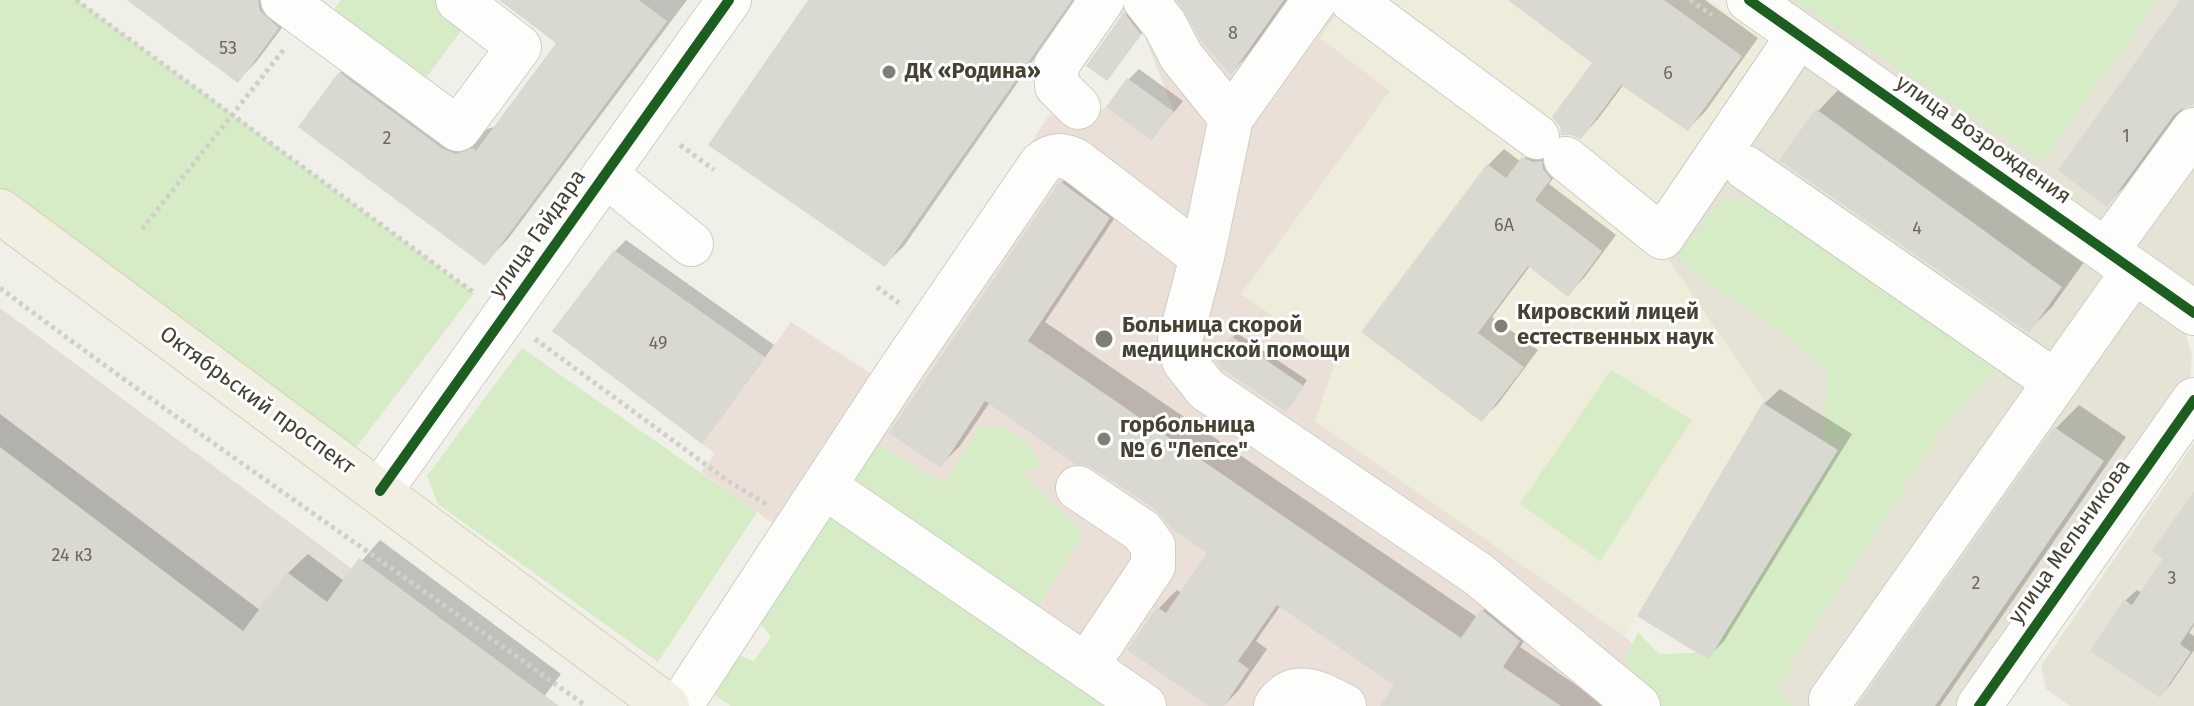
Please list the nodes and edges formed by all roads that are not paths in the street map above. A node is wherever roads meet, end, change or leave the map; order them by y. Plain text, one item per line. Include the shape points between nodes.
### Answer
1 (458, 0) edge
2 (729, 0) edge
3 (1102, 0) edge
4 (1145, 0) edge
5 (1315, 0) edge
6 (1352, 0) edge
7 (1749, 0) edge
8 (296, 9) edge
9 (1799, 35) junction
10 (1078, 107) dead end
11 (1231, 118) junction
12 (2194, 130) edge
13 (1746, 168) dead end
14 (605, 174) junction
15 (0, 211) edge
16 (691, 244) dead end
17 (1202, 257) junction
18 (2120, 261) junction
19 (2194, 313) edge
20 (2055, 382) junction
21 (2194, 400) edge
22 (824, 486) junction
23 (1078, 488) dead end
24 (380, 491) junction
25 (1086, 666) junction
26 (1831, 700) dead end
27 (667, 706) edge
28 (680, 706) edge
29 (1144, 706) edge
30 (1276, 706) edge
31 (1344, 706) edge
32 (1638, 706) edge
33 (1979, 706) edge

1 - 8 street via 519,47 458,129
2 - 14 street, улица Гайдара
3 - 10 street via 1056,66 1057,86
4 - 11 street
5 - 11 street
6 - 9 street via 1662,237
7 - 9 street, улица Возрождения
9 - 18 street, улица Возрождения
11 - 17 street
12 - 18 street
13 - 20 street
14 - 16 street
14 - 24 street, улица Гайдара
15 - 24 main road, Октябрьский проспект
17 - 22 street via 1076,161 1064,155 1050,157
17 - 32 street via 1180,340 1193,376 1478,574
18 - 19 street, улица Возрождения
18 - 20 street
20 - 26 street
21 - 33 street, улица Мельникова
22 - 25 street
22 - 28 street
23 - 25 street via 1142,531 1153,546 1153,566
24 - 27 main road, Октябрьский проспект
25 - 29 street
30 - 31 street via 1293,691 1310,689

